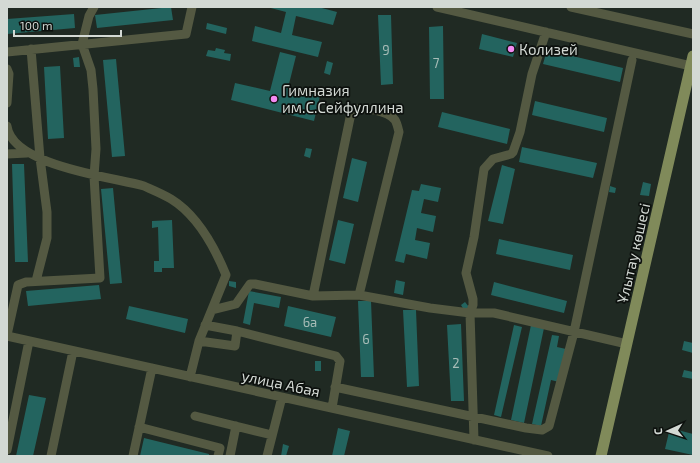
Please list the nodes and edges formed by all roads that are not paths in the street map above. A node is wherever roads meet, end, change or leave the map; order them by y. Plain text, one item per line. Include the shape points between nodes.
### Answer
1 (94, 7) edge
2 (192, 7) edge
3 (437, 7) edge
4 (571, 7) edge
5 (546, 32) junction
6 (693, 34) edge
7 (82, 44) junction
8 (31, 49) junction
9 (7, 52) edge
10 (632, 60) dead end
11 (692, 61) edge
12 (7, 69) edge
13 (8, 90) edge
14 (7, 103) edge
15 (7, 126) edge
16 (27, 153) junction
17 (7, 154) edge
18 (40, 158) junction
19 (94, 176) junction
20 (36, 281) junction
21 (360, 295) junction
22 (313, 296) junction
23 (212, 310) junction
24 (470, 313) junction
25 (205, 325) junction
26 (237, 331) junction
27 (574, 332) junction
28 (7, 336) edge
29 (29, 341) junction
30 (199, 341) junction
31 (627, 344) junction
32 (73, 351) junction
33 (152, 368) junction
34 (190, 377) junction
35 (335, 387) junction
36 (282, 397) junction
37 (332, 408) junction
38 (11, 410) edge
39 (195, 416) dead end
40 (474, 417) junction
41 (139, 426) junction
42 (236, 426) junction
43 (272, 435) junction
44 (474, 440) junction
45 (7, 450) edge
46 (51, 456) edge
47 (133, 456) edge
48 (218, 456) edge
49 (230, 456) edge
50 (267, 456) edge
51 (548, 456) edge
52 (601, 456) edge

1 - 7 street
2 - 7 street via 186,34
3 - 5 street
4 - 6 street
5 - 11 street
5 - 24 street via 532,74 520,132 513,152 493,159 484,169 466,273 474,305
7 - 8 street
7 - 19 street via 91,70 93,89 96,149
8 - 9 street
8 - 18 street
10 - 27 street
11 - 31 main road, Ұлытау көшесі
12 - 13 street
13 - 14 street
15 - 16 street via 14,140
16 - 17 street
16 - 18 street
18 - 19 street
18 - 20 street via 45,191 47,238
19 - 20 street via 100,278
19 - 23 street via 143,186 173,200 192,218 217,254 226,275
20 - 28 street via 18,284
21 - 22 street
21 - 22 street via 399,132 395,120 388,114 361,107 354,110 350,118
21 - 24 street
22 - 23 street via 250,284 236,304
23 - 25 street
24 - 27 street via 494,313
24 - 40 street
25 - 26 street
25 - 30 street
26 - 30 street via 234,346
26 - 35 street via 339,358
27 - 31 street
27 - 40 street via 549,426 542,430
28 - 29 street, улица Абая
29 - 32 street, улица Абая
29 - 38 street
30 - 34 street
31 - 52 main road, Ұлытау көшесі
32 - 33 street, улица Абая
32 - 46 street
33 - 34 street, улица Абая
33 - 41 street
34 - 36 street, улица Абая
35 - 37 street
35 - 40 street
36 - 37 street, улица Абая
36 - 43 street
37 - 44 street, улица Абая
38 - 45 street
39 - 42 street
40 - 44 street
41 - 47 street
41 - 48 street via 220,448
42 - 43 street
42 - 49 street
43 - 50 street
44 - 51 street, улица Абая

